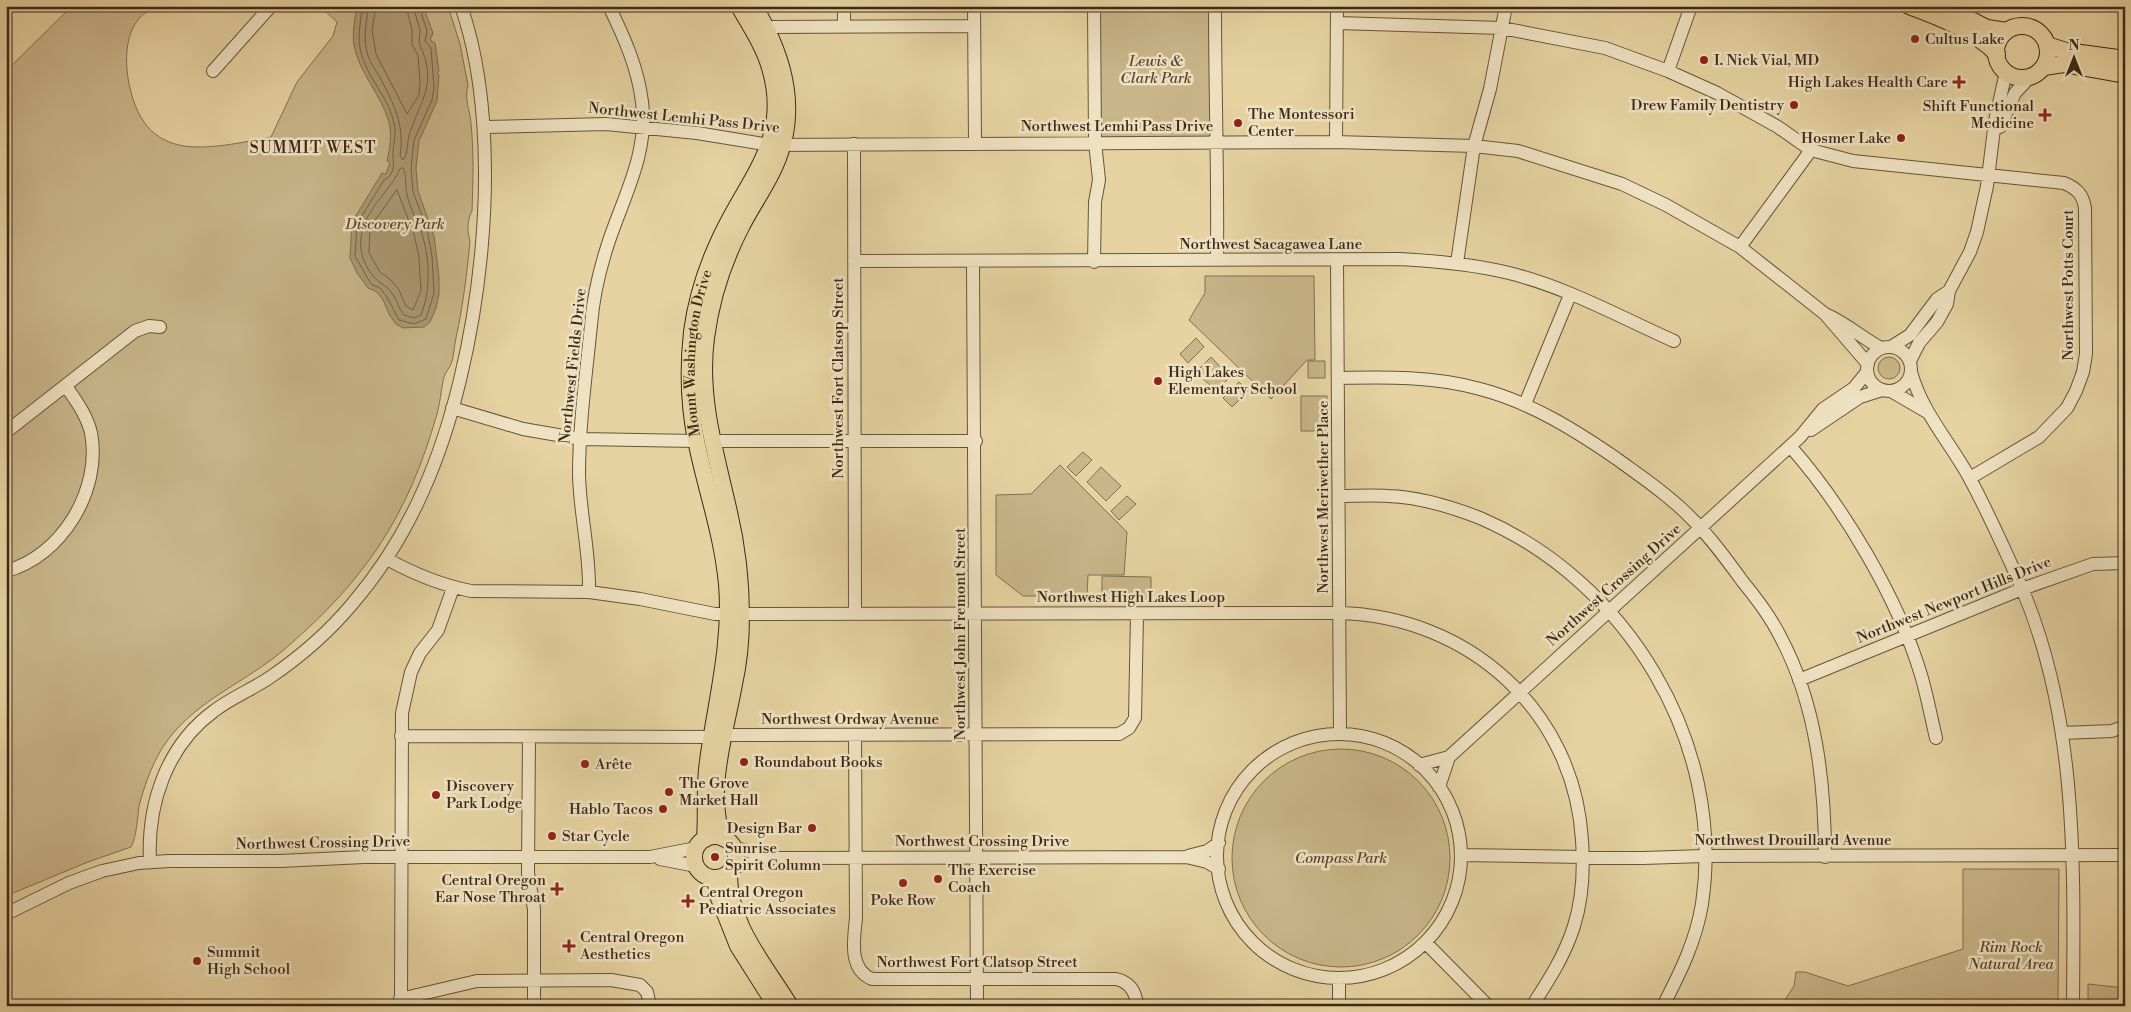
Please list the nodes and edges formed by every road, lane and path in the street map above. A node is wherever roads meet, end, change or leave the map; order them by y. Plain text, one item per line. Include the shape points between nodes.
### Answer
1 (271, 6) edge
2 (461, 6) edge
3 (609, 6) edge
4 (739, 6) edge
5 (754, 6) edge
6 (844, 6) edge
7 (974, 6) edge
8 (1094, 6) edge
9 (1215, 6) edge
10 (1337, 6) edge
11 (1506, 6) edge
12 (1691, 6) edge
13 (1944, 6) edge
14 (1919, 8) edge
15 (1337, 23) junction
16 (974, 26) junction
17 (767, 27) junction
18 (844, 27) junction
19 (1502, 28) junction
20 (2006, 31) junction
21 (2047, 45) junction
22 (1997, 54) junction
23 (2125, 59) edge
24 (2044, 67) junction
25 (213, 70) dead end
26 (1668, 70) junction
27 (2006, 72) junction
28 (2125, 75) edge
29 (2029, 78) junction
30 (485, 127) junction
31 (642, 127) junction
32 (1095, 142) junction
33 (1336, 142) junction
34 (1218, 143) junction
35 (776, 144) junction
36 (854, 144) junction
37 (975, 144) junction
38 (1994, 144) junction
39 (1474, 146) junction
40 (1811, 150) junction
41 (1989, 176) junction
42 (1740, 247) junction
43 (1217, 259) junction
44 (1337, 260) junction
45 (854, 261) junction
46 (973, 262) junction
47 (1094, 262) junction
48 (1457, 263) junction
49 (1949, 292) junction
50 (1570, 295) junction
51 (1825, 314) junction
52 (160, 327) dead end
53 (1674, 341) dead end
54 (1886, 347) junction
55 (1911, 367) junction
56 (1868, 368) junction
57 (1339, 378) junction
58 (66, 386) junction
59 (1887, 390) junction
60 (1524, 404) junction
61 (452, 408) junction
62 (1927, 412) junction
63 (6, 432) edge
64 (1800, 437) junction
65 (581, 438) junction
66 (704, 441) junction
67 (976, 441) junction
68 (854, 442) junction
69 (1790, 446) junction
70 (1970, 478) junction
71 (1339, 496) junction
72 (1700, 528) junction
73 (387, 559) junction
74 (2125, 563) edge
75 (6, 571) edge
76 (453, 588) junction
77 (2022, 589) junction
78 (589, 592) junction
79 (1610, 611) junction
80 (976, 613) junction
81 (1340, 613) junction
82 (854, 614) junction
83 (1136, 614) junction
84 (734, 615) junction
85 (1906, 637) junction
86 (1799, 680) junction
87 (1520, 691) junction
88 (2125, 726) edge
89 (2062, 733) junction
90 (1340, 734) junction
91 (976, 735) junction
92 (401, 736) junction
93 (717, 736) junction
94 (854, 736) junction
95 (529, 737) junction
96 (1936, 738) dead end
97 (1449, 757) junction
98 (1419, 765) junction
99 (1439, 787) junction
100 (701, 843) junction
101 (729, 843) junction
102 (1219, 843) junction
103 (1461, 855) junction
104 (2125, 855) edge
105 (1704, 856) junction
106 (2072, 856) junction
107 (401, 857) junction
108 (529, 857) junction
109 (650, 857) junction
110 (1186, 857) junction
111 (1583, 857) junction
112 (1825, 857) junction
113 (778, 858) junction
114 (855, 858) junction
115 (976, 858) junction
116 (150, 862) junction
117 (696, 866) junction
118 (1219, 869) junction
119 (732, 870) junction
120 (711, 878) junction
121 (6, 914) edge
122 (1426, 943) junction
123 (1339, 978) junction
124 (977, 979) junction
125 (534, 981) junction
126 (401, 1002) edge
127 (2073, 1002) edge
128 (534, 1006) edge
129 (650, 1006) edge
130 (776, 1006) edge
131 (790, 1006) edge
132 (977, 1006) edge
133 (1137, 1006) edge
134 (1339, 1006) edge
135 (1488, 1006) edge
136 (1532, 1006) edge
137 (1663, 1006) edge

1 - 25 street
2 - 30 street via 479,72
3 - 31 street, Northwest Fields Drive via 639,80
4 - 35 main road, Mount Washington Drive via 763,48 770,68 776,110
5 - 17 main road, Mount Washington Drive
6 - 18 street
7 - 16 street
8 - 32 street
9 - 34 street
10 - 15 street
11 - 19 street
12 - 26 street
13 - 20 main road via 1987,28
14 - 22 main road via 1981,40
15 - 19 street
15 - 33 street
16 - 18 street
16 - 37 street
17 - 18 street
17 - 35 main road, Mount Washington Drive via 781,61 787,105
19 - 26 street via 1605,48
19 - 39 street
20 - 21 main road via 2029,28 2042,36
20 - 22 main road
21 - 23 main road via 2066,51
21 - 24 main road via 2048,57
22 - 27 main road
24 - 28 main road via 2064,64
24 - 29 main road
26 - 40 street via 1778,127
27 - 29 main road
27 - 38 street via 1995,122
29 - 38 street via 2015,93
30 - 31 street, Northwest Lemhi Pass Drive via 578,124
30 - 61 street via 479,265 464,365
31 - 35 street, Northwest Lemhi Pass Drive
31 - 65 street, Northwest Fields Drive via 635,175 607,247 595,299
32 - 34 street, Northwest Lemhi Pass Drive
32 - 37 street, Northwest Lemhi Pass Drive
32 - 47 street via 1099,180 1095,202
33 - 34 street, Northwest Lemhi Pass Drive
33 - 39 street, Northwest Lemhi Pass Drive
34 - 43 street
35 - 36 street, Northwest Lemhi Pass Drive
35 - 66 main road, Mount Washington Drive via 772,173 728,254 710,308 704,369
36 - 37 street, Northwest Lemhi Pass Drive
36 - 45 street, Northwest Fort Clatsop Street
38 - 41 street
39 - 42 street, Northwest Lemhi Pass Drive via 1518,151 1622,184
39 - 48 street
40 - 41 street, Northwest Potts Court via 1853,161
40 - 42 street
41 - 49 street via 1975,238
41 - 70 street, Northwest Potts Court via 2064,182 2080,193 2085,208 2086,354 2076,391 2053,424 2022,448
42 - 51 street, Northwest Lemhi Pass Drive
43 - 44 street, Northwest Sacagawea Lane
43 - 47 street, Northwest Sacagawea Lane
44 - 48 street, Northwest Sacagawea Lane via 1399,259
44 - 57 street, Northwest Meriwether Place
45 - 46 street, Northwest Sacagawea Lane
45 - 68 street, Northwest Fort Clatsop Street
46 - 47 street, Northwest Sacagawea Lane
46 - 67 street, Northwest John Fremont Street
48 - 50 street, Northwest Sacagawea Lane via 1508,273
49 - 54 street via 1937,299 1910,335
49 - 55 street via 1947,304 1937,322 1919,343
50 - 53 street, Northwest Sacagawea Lane
50 - 60 street
51 - 54 street, Northwest Lemhi Pass Drive via 1842,321 1863,338
51 - 56 street, Northwest Lemhi Pass Drive
52 - 58 street via 148,326 135,331
54 - 55 street via 1903,351
54 - 56 street via 1870,357
55 - 59 street via 1905,385
55 - 62 street
56 - 59 street via 1872,383
56 - 64 street, Northwest Crossing Drive via 1854,388 1823,409
57 - 60 street via 1426,379 1478,388
57 - 71 street, Northwest Meriwether Place
58 - 63 street
58 - 75 street via 86,417 91,434 89,480 70,526 41,556
59 - 62 street
59 - 64 street, Northwest Crossing Drive via 1860,397
60 - 72 street via 1602,448 1656,486
61 - 65 street via 523,429
61 - 73 street via 424,489
62 - 70 street
64 - 69 street, Northwest Crossing Drive
65 - 66 street
65 - 78 street, Northwest Fields Drive via 580,502 589,554
66 - 68 street
66 - 84 main road, Mount Washington Drive via 730,514 739,579
67 - 68 street
67 - 80 street, Northwest John Fremont Street
68 - 82 street, Northwest Fort Clatsop Street
69 - 72 street, Northwest Crossing Drive
69 - 85 street via 1858,541 1887,592
70 - 77 street
71 - 79 street via 1389,496 1433,504 1479,518 1521,539 1566,568
71 - 81 street, Northwest Meriwether Place
72 - 79 street, Northwest Crossing Drive
72 - 86 street via 1764,609 1781,636
73 - 76 street, Northwest High Lakes Loop
73 - 116 street via 332,627 267,679 211,713 183,743 167,768 153,807
74 - 77 street, Northwest Newport Hills Drive via 2093,564
76 - 78 street, Northwest High Lakes Loop via 491,592
76 - 92 street via 438,630 420,653 411,672 404,698
77 - 85 street, Northwest Newport Hills Drive
77 - 89 street via 2047,661
78 - 84 street, Northwest High Lakes Loop
79 - 87 street, Northwest Crossing Drive
79 - 105 street via 1651,667 1681,727 1699,794
80 - 82 street, Northwest High Lakes Loop
80 - 83 street, Northwest High Lakes Loop
80 - 91 street, Northwest John Fremont Street
81 - 83 street, Northwest High Lakes Loop
81 - 87 street, Northwest High Lakes Loop via 1383,616 1440,634 1477,656
81 - 90 street, Northwest Meriwether Place
82 - 84 street, Northwest High Lakes Loop
83 - 91 street, Northwest Ordway Avenue via 1136,708 1129,728 1110,736
84 - 93 main road, Mount Washington Drive via 738,662
85 - 86 street, Northwest Newport Hills Drive
85 - 96 street via 1920,673
86 - 112 street via 1818,760 1825,822
87 - 97 street, Northwest Crossing Drive
87 - 111 street, Northwest High Lakes Loop via 1555,741 1565,762 1580,818
88 - 89 street via 2112,731
89 - 106 street
90 - 98 street via 1385,743
90 - 102 street via 1299,742 1274,754 1252,771 1227,810
91 - 94 street, Northwest Ordway Avenue
91 - 115 street, Northwest John Fremont Street
92 - 95 street, Northwest Ordway Avenue
92 - 107 street
93 - 94 street, Northwest Ordway Avenue
93 - 95 street, Northwest Ordway Avenue
93 - 100 main road, Mount Washington Drive via 706,785
93 - 101 main road, Mount Washington Drive via 718,821
94 - 114 street, Northwest Fort Clatsop Street
95 - 108 street
97 - 98 street, Northwest Crossing Drive
97 - 99 street, Northwest Crossing Drive
98 - 99 street
99 - 103 street via 1457,822
100 - 101 main road via 714,836
100 - 109 street, Northwest Crossing Drive
100 - 117 main road via 694,857
101 - 113 street, Northwest Crossing Drive
101 - 119 main road via 737,858
102 - 110 street, Northwest Crossing Drive via 1207,851
102 - 118 street
103 - 111 street, Northwest Drouillard Avenue
103 - 122 street via 1454,894
104 - 106 street, Northwest Drouillard Avenue
105 - 111 street, Northwest Drouillard Avenue
105 - 112 street, Northwest Drouillard Avenue
105 - 137 street via 1702,903 1695,934 1685,963
106 - 112 street, Northwest Drouillard Avenue
106 - 127 street
107 - 108 street, Northwest Crossing Drive
107 - 116 street, Northwest Crossing Drive
107 - 126 street
108 - 109 street, Northwest Crossing Drive
108 - 125 street via 528,873 534,909
109 - 117 street, Northwest Crossing Drive
110 - 115 street, Northwest Crossing Drive
110 - 118 street, Northwest Crossing Drive
111 - 136 street, Northwest High Lakes Loop via 1582,885 1574,925 1559,963
113 - 114 street, Northwest Crossing Drive
113 - 119 street, Northwest Crossing Drive
114 - 115 street, Northwest Crossing Drive
114 - 124 street, Northwest Fort Clatsop Street via 854,947 860,971 872,979
115 - 124 street, Northwest John Fremont Street
116 - 121 street, Northwest Crossing Drive via 102,871 69,883
117 - 120 main road
118 - 123 street via 1232,914 1258,949 1284,966 1314,976
119 - 120 main road via 721,878
119 - 131 main road via 730,892 741,924
120 - 130 main road via 738,946
122 - 123 street via 1390,967 1352,978
122 - 135 street
123 - 134 street
124 - 132 street, Northwest John Fremont Street
124 - 133 street, Northwest Fort Clatsop Street via 1116,979 1133,990
125 - 126 street via 477,981
125 - 128 street
125 - 129 street via 627,981 640,985 647,992

